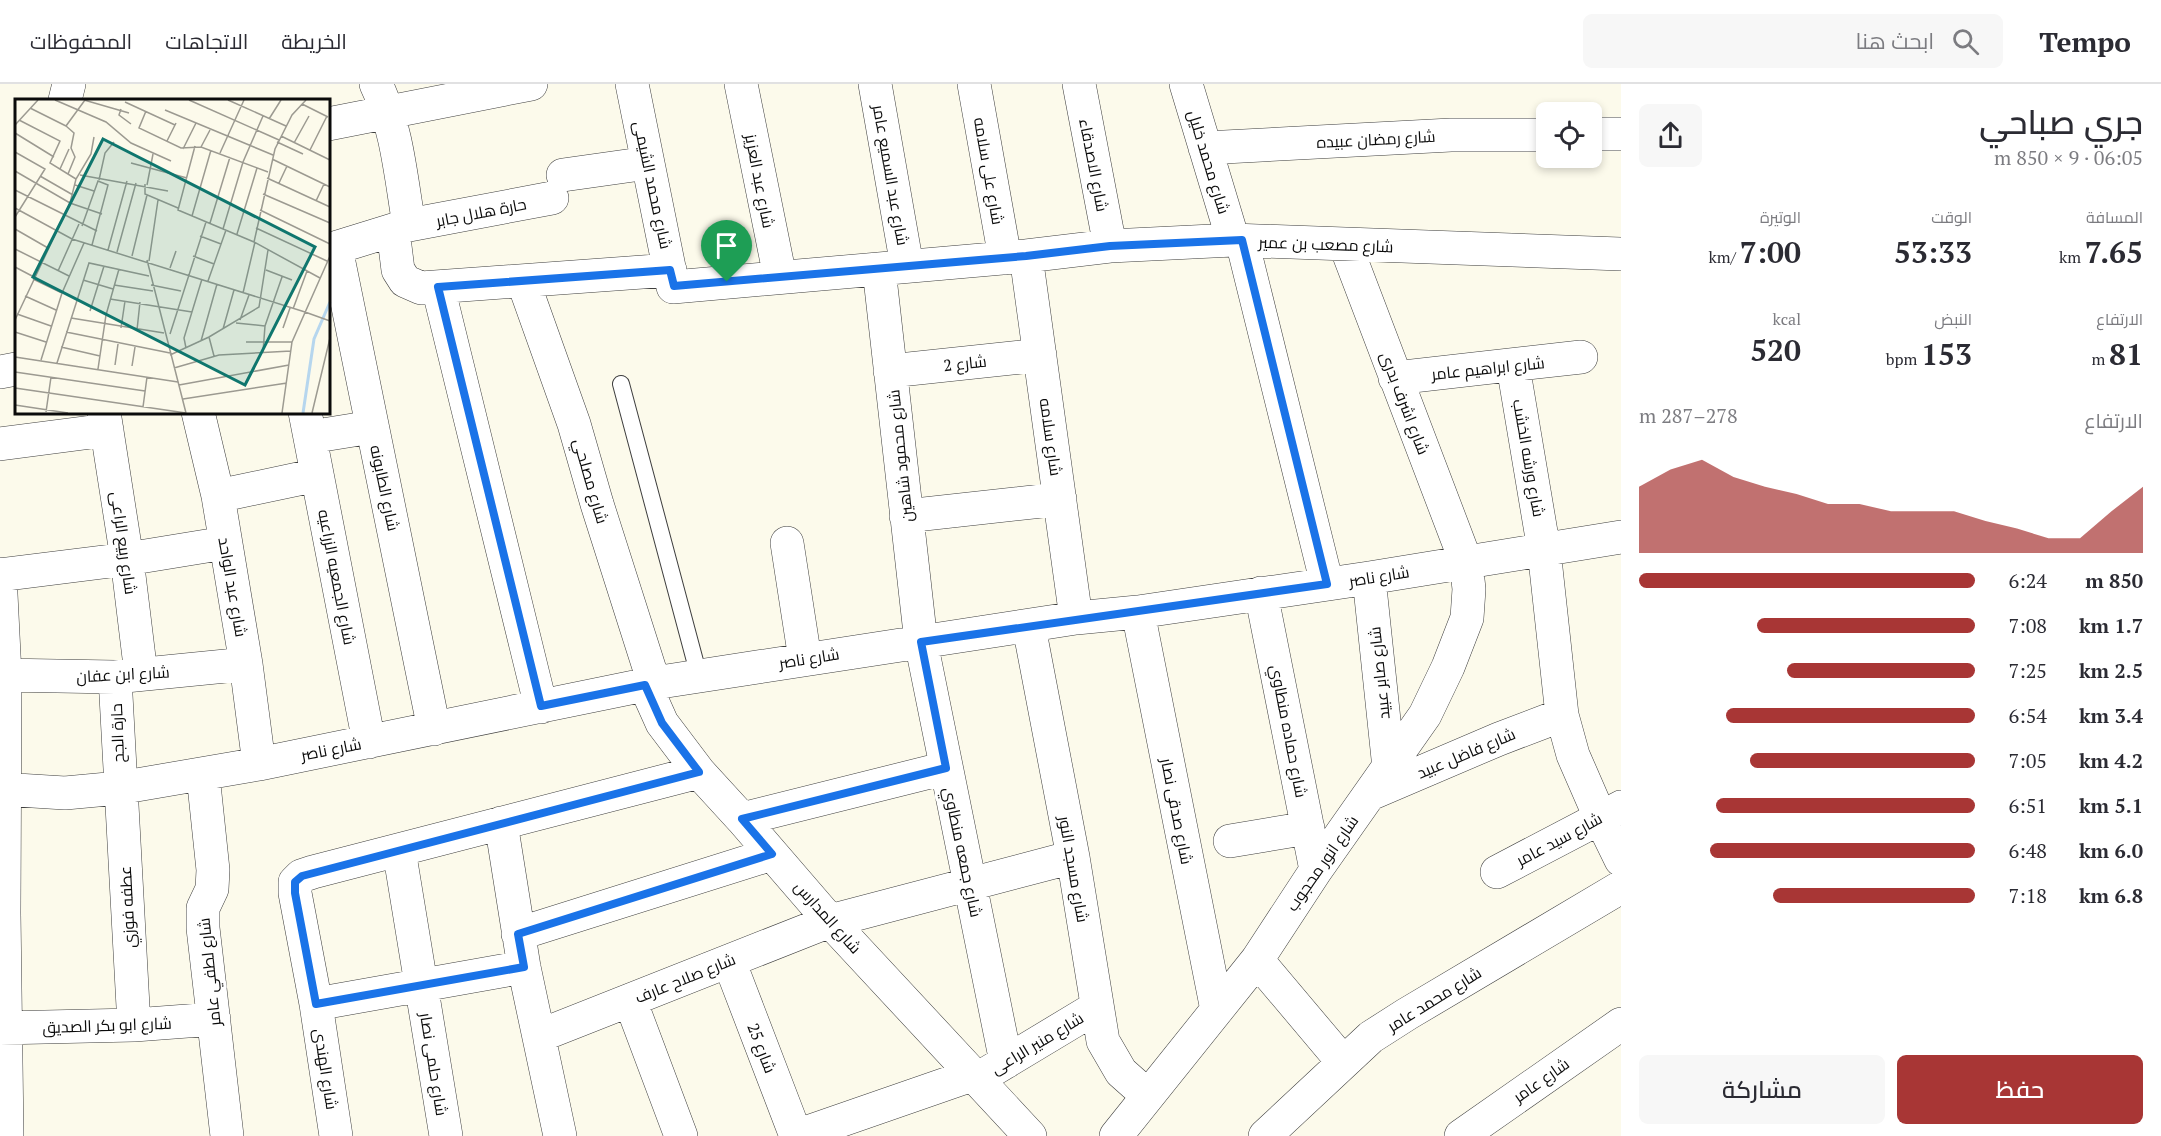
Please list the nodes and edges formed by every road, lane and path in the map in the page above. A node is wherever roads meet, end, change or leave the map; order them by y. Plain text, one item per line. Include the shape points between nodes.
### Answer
1 (69, 84) edge
2 (531, 84) edge
3 (632, 84) edge
4 (741, 84) edge
5 (875, 84) edge
6 (974, 84) edge
7 (1079, 84) edge
8 (1185, 84) edge
9 (381, 98) edge
10 (65, 99) edge
11 (330, 123) edge
12 (1602, 134) edge
13 (1621, 134) edge
14 (1536, 135) edge
15 (1205, 148) junction
16 (648, 163) junction
17 (401, 227) junction
18 (1237, 240) junction
19 (1345, 244) junction
20 (1110, 246) junction
21 (332, 249) edge
22 (1621, 254) edge
23 (1016, 257) junction
24 (893, 268) junction
25 (780, 277) junction
26 (672, 278) junction
27 (522, 281) junction
28 (438, 287) junction
29 (1040, 355) junction
30 (1581, 357) dead end
31 (1513, 366) junction
32 (15, 369) edge
33 (0, 372) edge
34 (890, 372) junction
35 (1395, 378) junction
36 (621, 384) dead end
37 (198, 414) edge
38 (106, 421) edge
39 (308, 425) edge
40 (372, 427) junction
41 (0, 444) edge
42 (317, 475) junction
43 (218, 496) junction
44 (1060, 499) junction
45 (906, 516) junction
46 (1621, 537) edge
47 (225, 543) junction
48 (787, 543) dead end
49 (1544, 550) junction
50 (127, 559) junction
51 (1466, 562) junction
52 (0, 575) edge
53 (1369, 578) junction
54 (1327, 584) junction
55 (1261, 593) junction
56 (1138, 612) junction
57 (1076, 618) junction
58 (1029, 627) junction
59 (921, 642) junction
60 (805, 659) junction
61 (246, 664) junction
62 (2, 675) edge
63 (128, 676) junction
64 (699, 676) junction
65 (649, 684) junction
66 (541, 706) junction
67 (1562, 715) junction
68 (434, 729) junction
69 (369, 742) junction
70 (259, 764) junction
71 (946, 768) junction
72 (1389, 768) junction
73 (699, 772) junction
74 (202, 775) junction
75 (119, 788) junction
76 (2, 789) edge
77 (1370, 794) junction
78 (1610, 812) edge
79 (742, 819) junction
80 (501, 823) junction
81 (1308, 828) junction
82 (1230, 841) dead end
83 (399, 850) junction
84 (772, 854) junction
85 (1073, 857) junction
86 (1621, 860) edge
87 (1316, 870) junction
88 (1497, 872) dead end
89 (969, 884) junction
90 (1621, 887) edge
91 (2, 913) edge
92 (830, 921) junction
93 (518, 934) junction
94 (1257, 960) junction
95 (729, 961) junction
96 (524, 967) junction
97 (422, 985) junction
98 (630, 1000) junction
99 (316, 1004) junction
100 (1097, 1007) junction
101 (1217, 1010) junction
102 (214, 1019) junction
103 (1621, 1024) edge
104 (134, 1025) junction
105 (3, 1028) edge
106 (539, 1036) junction
107 (1006, 1062) junction
108 (1343, 1062) junction
109 (975, 1077) junction
110 (1148, 1096) junction
111 (7, 1136) edge
112 (227, 1136) edge
113 (336, 1136) edge
114 (446, 1136) edge
115 (560, 1136) edge
116 (681, 1136) edge
117 (796, 1136) edge
118 (1030, 1136) edge
119 (1116, 1136) edge
120 (1266, 1136) edge
121 (1461, 1136) edge

1 - 10 street
2 - 9 street
3 - 16 street, شارع محمد الشيمى
4 - 25 street, شارع عبد العزيز
5 - 24 street, شارع عبد السميع عامر
6 - 23 street, شارع على سلامه
7 - 20 street, شارع الاصدقاء
8 - 15 street, شارع محمد خليل
9 - 11 street
9 - 17 street, شارع مصعب بن عمير via 396,146
12 - 13 street
14 - 15 street, شارع رمضان عبيده via 1451,135
15 - 18 street, شارع محمد خليل
16 - 17 street, حارة هلال جابر
16 - 26 street, شارع محمد الشيمى
17 - 21 street, حارة هلال جابر
17 - 28 street, شارع مصعب بن عمير via 398,270 405,280 421,288
18 - 19 street, شارع مصعب بن عمير
18 - 20 street, شارع مصعب بن عمير
18 - 54 street, شارع محمد خليل
19 - 22 street, شارع مصعب بن عمير
19 - 35 street, شارع اشرف بدرى
20 - 23 street, شارع مصعب بن عمير
21 - 40 street, شارع الطابونه
23 - 24 street, شارع مصعب بن عمير
23 - 29 street, شارع سلامه
24 - 25 street, شارع مصعب بن عمير
24 - 34 street, شارع محمود شاهين
25 - 26 street, شارع مصعب بن عمير
26 - 27 street, شارع مصعب بن عمير
27 - 28 street, شارع مصعب بن عمير
27 - 65 street, شارع مصلحي via 574,424
28 - 66 street
29 - 34 street, شارع 2
29 - 44 street, شارع سلامه
30 - 31 street, شارع ابراهيم عامر
31 - 35 street, شارع ابراهيم عامر
31 - 49 street, شارع ورشه الخشب
32 - 33 street
34 - 45 street, شارع محمود شاهين
35 - 51 street, شارع اشرف بدرى
36 - 64 lane
37 - 43 street, شارع عبد الواحد
38 - 41 street
38 - 50 street, شارع ربيع الراعى
39 - 40 street
39 - 42 street, شارع الجمعيه الزراعيه
40 - 68 street, شارع الطابونه
42 - 43 street
42 - 69 street, شارع الجمعيه الزراعيه
43 - 47 street, شارع عبد الواحد
44 - 45 street
44 - 57 street, شارع سلامه
45 - 59 street, شارع محمود شاهين
46 - 49 street, شارع ناصر
47 - 50 street
47 - 61 street, شارع عبد الواحد
48 - 60 street
49 - 51 street, شارع ناصر
49 - 67 street
50 - 52 street
50 - 63 street, شارع ربيع الراعى
51 - 53 street, شارع ناصر
51 - 72 street, شارع انور محجوب via 1467,618 1425,715
52 - 62 street
53 - 54 street, شارع ناصر
53 - 72 street, شارع صابر عبيد
54 - 55 street, شارع ناصر
55 - 56 street, شارع ناصر
55 - 81 street, شارع حماده منطاوي
56 - 57 street, شارع ناصر
56 - 101 street, شارع صدقى نصار
57 - 58 street, شارع ناصر
58 - 59 street, شارع ناصر
58 - 85 street, شارع مسجد النور
59 - 60 street, شارع ناصر
59 - 71 street, شارع جمعه منطاوي
60 - 64 street, شارع ناصر
61 - 63 street, شارع ابن عفان
61 - 70 street, شارع عبد الواحد
62 - 63 street, شارع ابن عفان
62 - 76 street
63 - 75 street, حارة الجح
64 - 65 street, شارع ناصر
65 - 66 street, شارع ناصر
65 - 73 street, شارع المدارس via 662,723
66 - 68 street, شارع ناصر
67 - 77 street, شارع فاضل عبيد
67 - 78 street via 1573,755
68 - 69 street, شارع ناصر
69 - 70 street, شارع ناصر
70 - 74 street, شارع ناصر
71 - 79 street
71 - 89 street, شارع جمعه منطاوي
72 - 77 street, شارع انور محجوب
73 - 79 street, شارع المدارس
73 - 80 street
74 - 75 street, شارع ناصر
74 - 102 street, شارع لطفي عامر via 213,870 212,889 203,908 203,928
75 - 76 street, شارع ناصر via 65,793
75 - 104 street, عطفه فوزي
76 - 91 street
77 - 87 street, شارع انور محجوب
78 - 86 street
78 - 88 street, شارع سيد عامر
79 - 84 street, شارع المدارس
80 - 83 street
80 - 93 street
81 - 82 street
81 - 87 street, شارع حماده منطاوي
83 - 97 street, شارع حلمى نصار
83 - 99 street, شارع الهندى via 313,872 295,882
84 - 92 street, شارع المدارس
84 - 93 street
85 - 89 street, شارع صلاح عارف
85 - 100 street, شارع مسجد النور
87 - 94 street, شارع انور محجوب
89 - 92 street, شارع صلاح عارف
89 - 107 street, شارع جمعه منطاوي
90 - 108 street, شارع محمد عامر via 1407,1014 1371,1037
91 - 105 street
92 - 95 street, شارع صلاح عارف
92 - 109 street, شارع المدارس
93 - 96 street
94 - 101 street, شارع انور محجوب
94 - 108 street
95 - 98 street, شارع صلاح عارف
95 - 117 street, شارع 25
96 - 97 street
96 - 106 street
97 - 99 street
97 - 114 street, شارع حلمى نصار
98 - 106 street, شارع صلاح عارف
98 - 116 street
99 - 113 street, شارع الهندى
100 - 107 street, شارع منير الراعى
100 - 110 street, شارع مسجد النور via 1103,1041 1121,1072
101 - 110 street, شارع انور محجوب
102 - 104 street, شارع ابو بكر الصديق
102 - 112 street, شارع لطفي عامر
103 - 121 street, شارع عامر
104 - 105 street, شارع ابو بكر الصديق
105 - 111 street
106 - 115 street
107 - 109 street, شارع منير الراعى
108 - 120 street, شارع محمد عامر
109 - 117 street, شارع منير الراعى
109 - 118 street, شارع المدارس
110 - 119 street, شارع انور محجوب

